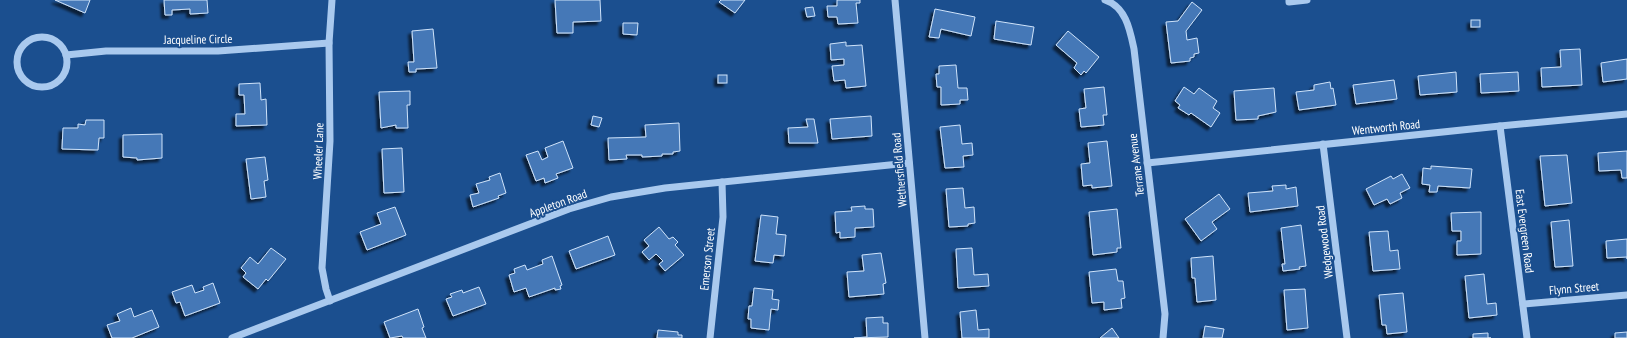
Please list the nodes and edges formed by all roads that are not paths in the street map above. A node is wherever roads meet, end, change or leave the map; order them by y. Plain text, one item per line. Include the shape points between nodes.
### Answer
1 (332, 0) edge
2 (896, 0) edge
3 (1105, 0) edge
4 (1289, 0) edge
5 (1307, 0) edge
6 (330, 43) junction
7 (66, 55) junction
8 (1627, 114) edge
9 (1500, 126) junction
10 (1323, 144) junction
11 (909, 163) junction
12 (1147, 163) junction
13 (722, 182) junction
14 (1627, 294) edge
15 (330, 301) junction
16 (1523, 304) junction
17 (232, 338) edge
18 (710, 338) edge
19 (925, 338) edge
20 (1163, 338) edge
21 (1346, 338) edge
22 (1527, 338) edge

1 - 6 street, Wheeler Lane
2 - 11 street, Wethersfield Road
3 - 12 street, Terrane Avenue via 1117,6 1124,14 1131,35
4 - 5 street
6 - 7 street, Jacqueline Circle via 218,51 111,51
6 - 15 street, Wheeler Lane via 330,141 322,268
7 - 7 street via 56,41 33,38 18,52 16,65 24,80 32,86 41,88 58,82 65,72
8 - 9 street, Wentworth Road
9 - 10 street, Wentworth Road
9 - 16 street, East Evergreen Road
10 - 12 street, Wentworth Road
10 - 21 street, Wedgewood Road
11 - 13 street, Appleton Road
11 - 19 street, Wethersfield Road
12 - 20 street, Terrane Avenue via 1165,314
13 - 15 street, Appleton Road via 636,192 590,202
13 - 18 street, Emerson Street via 723,217
14 - 16 street, Flynn Street
15 - 17 street, Appleton Road
16 - 22 street, East Evergreen Road

